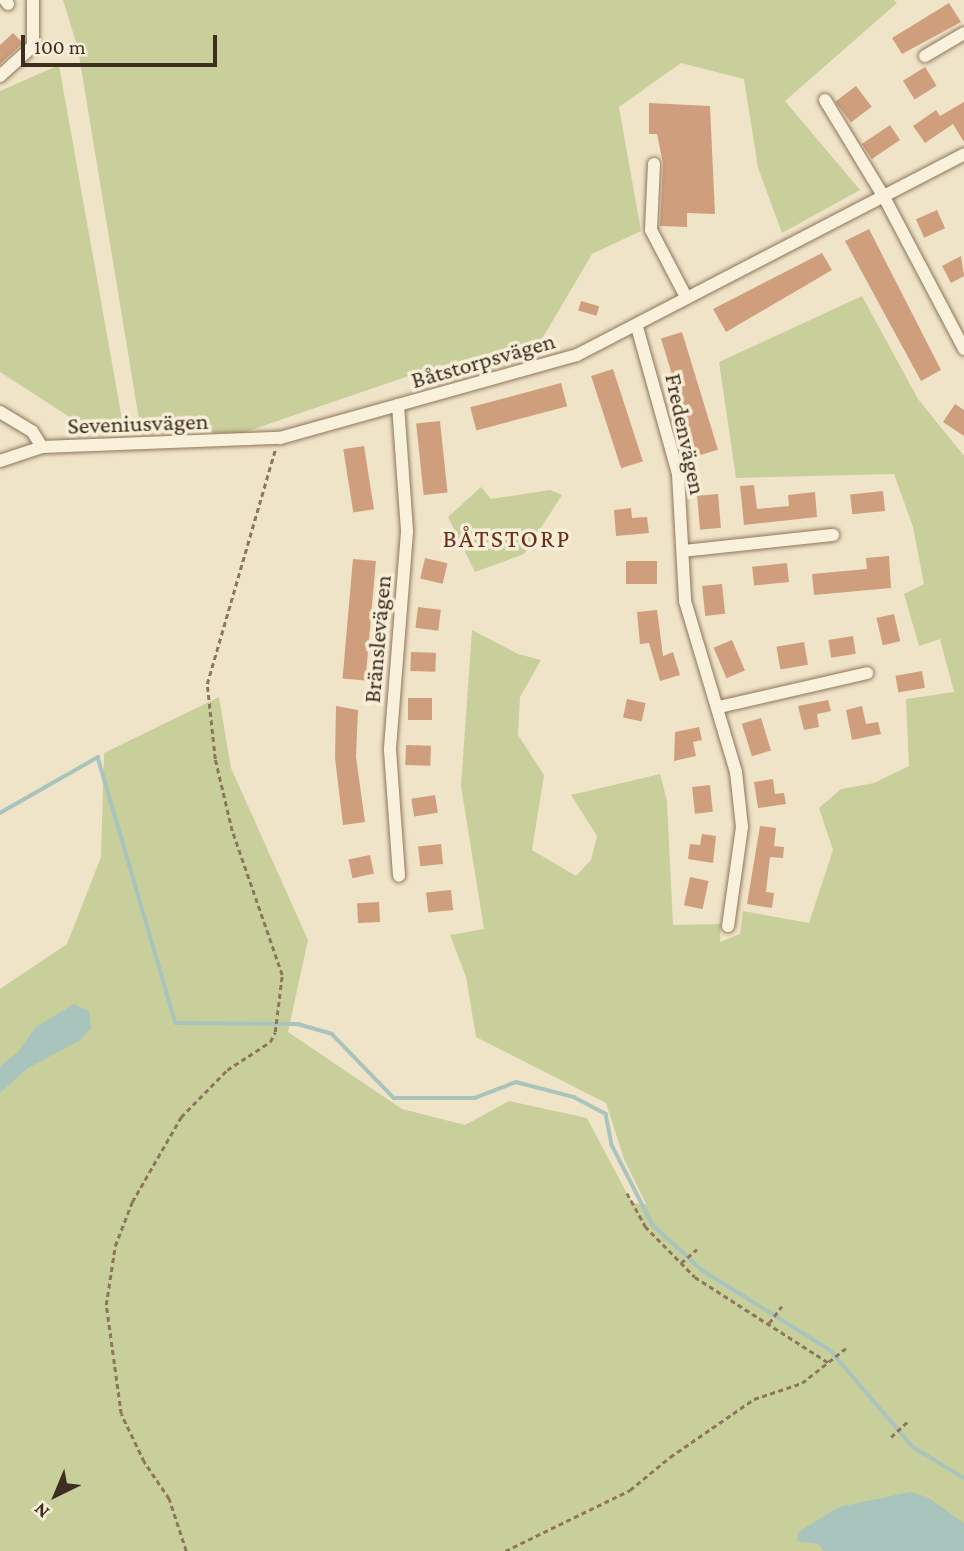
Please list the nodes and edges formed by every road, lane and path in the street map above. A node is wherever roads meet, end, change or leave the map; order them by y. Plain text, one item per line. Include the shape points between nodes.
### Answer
1 (33, 0) edge
2 (964, 33) edge
3 (925, 56) dead end
4 (0, 76) edge
5 (825, 100) dead end
6 (964, 154) edge
7 (654, 164) dead end
8 (884, 197) junction
9 (686, 297) junction
10 (637, 327) junction
11 (964, 349) edge
12 (398, 405) junction
13 (0, 412) edge
14 (280, 438) junction
15 (41, 447) junction
16 (0, 461) edge
17 (833, 535) dead end
18 (683, 551) junction
19 (867, 673) dead end
20 (719, 707) junction
21 (399, 876) dead end
22 (728, 926) dead end
23 (627, 1193) dead end
24 (697, 1249) dead end
25 (681, 1263) junction
26 (782, 1306) dead end
27 (769, 1325) junction
28 (846, 1348) dead end
29 (829, 1363) junction
30 (907, 1422) dead end
31 (891, 1437) dead end
32 (186, 1551) edge
33 (505, 1551) edge

1 - 4 street via 33,46
2 - 3 street
5 - 8 street
6 - 8 street, Båtstorpsvägen
7 - 9 street via 651,230
8 - 9 street, Båtstorpsvägen
8 - 11 street
9 - 10 street, Båtstorpsvägen
10 - 12 street, Båtstorpsvägen via 577,355
10 - 18 street, Fredenvägen via 678,474
12 - 14 street, Båtstorpsvägen
12 - 21 street, Bränslevägen via 407,532 390,750
13 - 15 street via 32,431
14 - 15 street, Seveniusvägen
14 - 32 path via 242,553 207,684 215,759 232,831 282,975 275,1032 270,1042 227,1070 181,1117 132,1202 115,1247 106,1305 121,1414 144,1462 169,1499
15 - 16 street, Seveniusvägen
17 - 18 street
18 - 20 street, Fredenvägen via 685,601 695,646
19 - 20 street
20 - 22 street, Fredenvägen via 736,772 742,827
23 - 25 path via 645,1226
24 - 25 path
25 - 27 path
26 - 27 path
27 - 29 path
28 - 29 path
29 - 33 path via 802,1383 754,1399 630,1490
30 - 31 path

